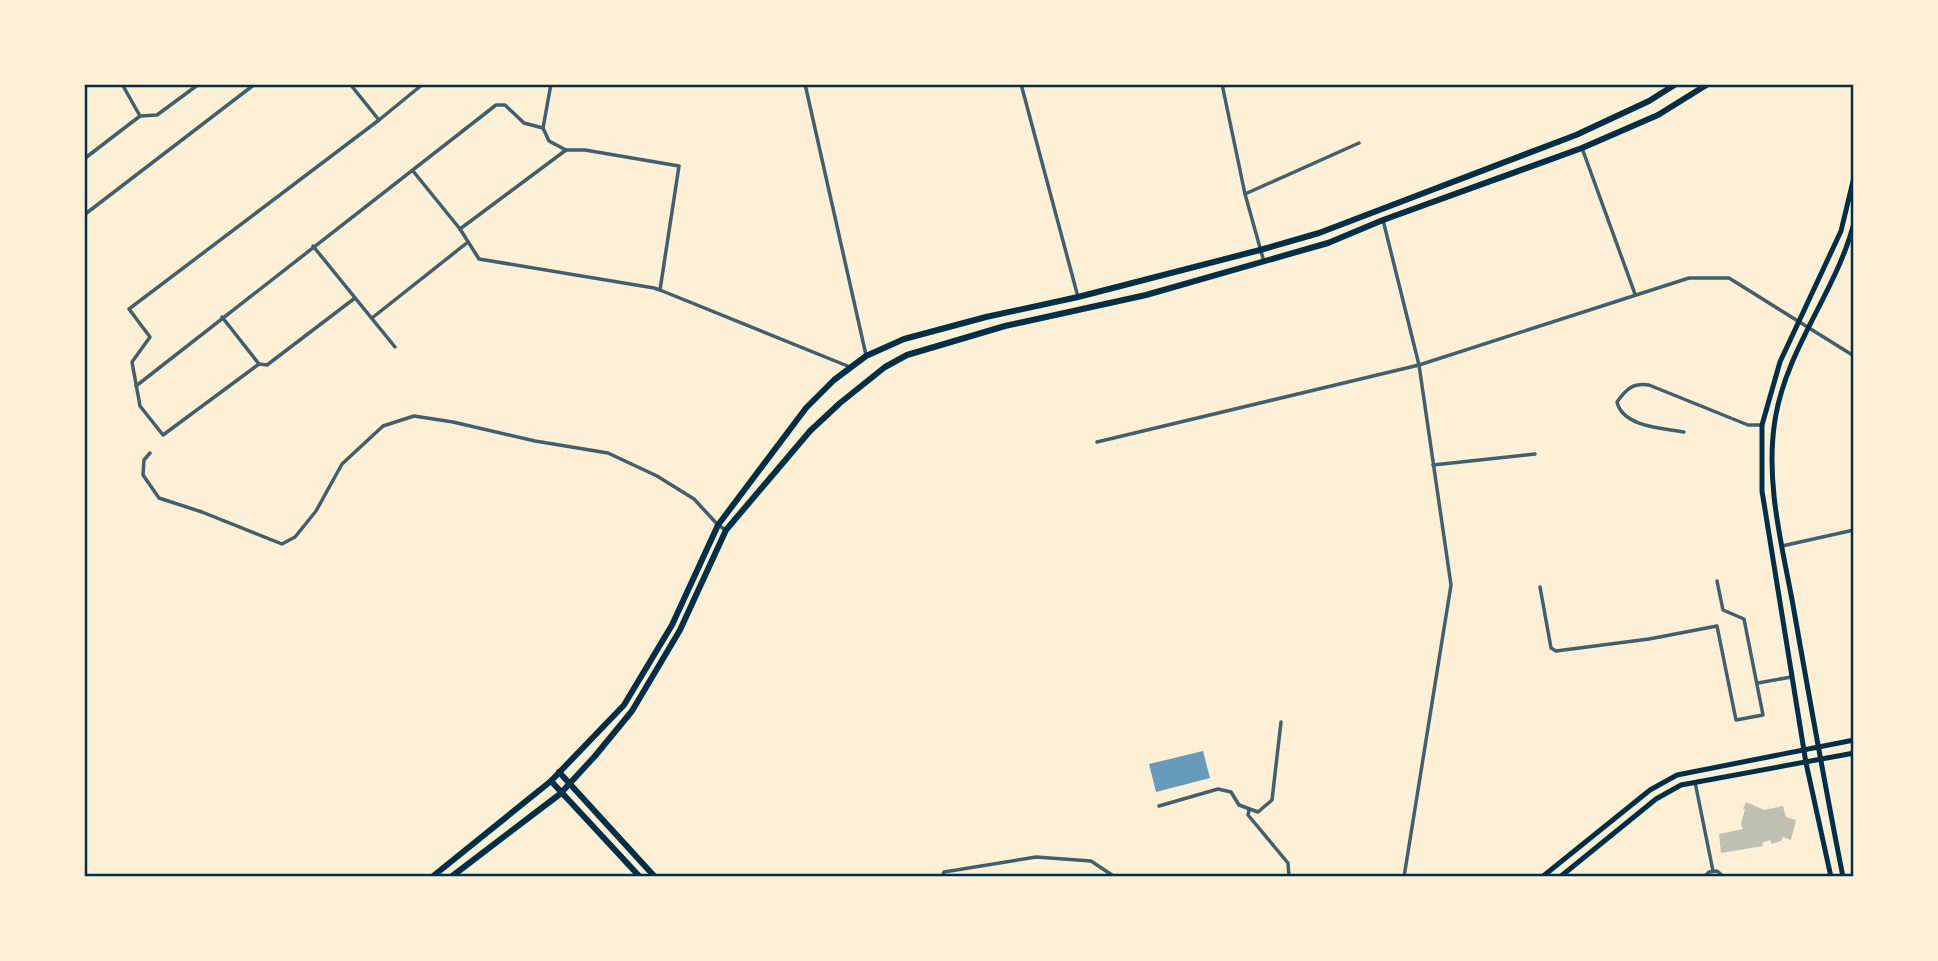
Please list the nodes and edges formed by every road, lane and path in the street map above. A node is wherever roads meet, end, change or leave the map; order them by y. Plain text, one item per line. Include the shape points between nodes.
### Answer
1 (122, 84) edge
2 (199, 84) edge
3 (255, 84) edge
4 (349, 84) edge
5 (423, 84) edge
6 (551, 84) edge
7 (805, 84) edge
8 (1021, 84) edge
9 (1222, 84) edge
10 (1676, 84) edge
11 (1708, 84) edge
12 (140, 116) junction
13 (379, 120) junction
14 (543, 128) junction
15 (1359, 143) dead end
16 (1582, 148) junction
17 (566, 150) junction
18 (84, 159) edge
19 (412, 170) junction
20 (1854, 177) edge
21 (1245, 194) junction
22 (84, 215) edge
23 (1383, 220) junction
24 (1854, 223) edge
25 (460, 229) junction
26 (1853, 234) edge
27 (468, 242) junction
28 (313, 246) junction
29 (1260, 250) junction
30 (1265, 263) junction
31 (660, 290) junction
32 (1635, 294) junction
33 (1078, 297) junction
34 (355, 298) junction
35 (222, 317) junction
36 (372, 318) junction
37 (1799, 322) junction
38 (1808, 326) junction
39 (395, 347) dead end
40 (866, 356) junction
41 (1854, 356) edge
42 (259, 365) junction
43 (1419, 365) junction
44 (852, 367) junction
45 (136, 386) junction
46 (1762, 425) junction
47 (1684, 432) dead end
48 (1097, 442) dead end
49 (150, 453) dead end
50 (1535, 454) dead end
51 (1433, 465) junction
52 (718, 525) junction
53 (726, 530) junction
54 (1854, 530) edge
55 (1783, 546) junction
56 (1717, 581) dead end
57 (1540, 587) dead end
58 (1793, 676) junction
59 (1758, 683) junction
60 (1281, 722) dead end
61 (1854, 740) edge
62 (1818, 748) junction
63 (1805, 750) junction
64 (1854, 753) edge
65 (1819, 760) junction
66 (1806, 762) junction
67 (559, 772) junction
68 (551, 781) junction
69 (1695, 782) junction
70 (568, 785) junction
71 (560, 794) junction
72 (1158, 806) dead end
73 (1249, 810) junction
74 (1713, 871) junction
75 (432, 877) edge
76 (451, 877) edge
77 (640, 877) edge
78 (654, 877) edge
79 (942, 877) edge
80 (1115, 877) edge
81 (1289, 877) edge
82 (1404, 877) edge
83 (1542, 877) edge
84 (1560, 877) edge
85 (1704, 877) edge
86 (1724, 877) edge
87 (1831, 877) edge
88 (1843, 877) edge

1 - 12 street
2 - 12 street via 157,115
3 - 22 street
4 - 13 street
5 - 13 street
6 - 14 street
7 - 40 street
8 - 33 street
9 - 21 street
10 - 29 main road via 1576,135 1319,233
11 - 16 main road via 1658,116
12 - 18 street
13 - 45 street via 129,309 150,337 132,362
14 - 17 street via 549,141
14 - 19 street via 524,123 505,105 496,105
15 - 21 street
16 - 23 main road
16 - 32 street
17 - 25 street
17 - 31 street via 679,166
19 - 25 street
19 - 28 street
20 - 37 main road via 1841,231
21 - 29 street
23 - 30 main road
23 - 43 street
24 - 26 main road
25 - 27 street
26 - 38 main road
27 - 31 street via 479,258
27 - 36 street
28 - 34 street
28 - 35 street
29 - 30 street
29 - 33 main road
30 - 53 main road via 1005,326 907,355 872,377 810,431
31 - 44 street
32 - 37 street via 1689,278 1729,278
32 - 43 street
33 - 40 main road via 904,339
34 - 36 street
34 - 42 street via 267,365
35 - 42 street
35 - 45 street
36 - 39 street
37 - 38 street
37 - 46 main road via 1780,362
38 - 41 street
38 - 55 main road via 1790,365 1775,421 1773,490
40 - 44 main road
42 - 45 street via 163,435 140,406
43 - 48 street
43 - 51 street
44 - 52 main road via 806,408
46 - 47 street via 1748,425 1649,385 1636,384 1617,402 1619,411 1630,420
46 - 58 main road via 1762,491
49 - 52 street via 144,460 143,475 159,498 282,544 295,537 316,511 342,464 383,426 414,416 608,453 694,499
50 - 51 street
51 - 82 street via 1451,585
52 - 53 street
52 - 67 main road via 672,625 624,705
53 - 70 main road via 680,630 632,711
54 - 55 street
55 - 62 main road
56 - 59 street via 1723,610 1744,620
57 - 59 street via 1551,648 1556,651 1717,626 1736,720 1763,715
58 - 59 street
58 - 63 main road
60 - 73 street via 1272,800 1258,811
61 - 62 main road
62 - 63 main road
62 - 65 main road
63 - 66 main road
63 - 83 main road via 1677,775 1650,790
64 - 65 main road
65 - 66 main road
65 - 88 main road
66 - 69 main road
66 - 87 main road
67 - 68 main road
67 - 70 main road
68 - 71 main road
68 - 75 main road
69 - 74 street
69 - 84 main road via 1656,799
70 - 71 main road
70 - 78 main road
71 - 76 main road
71 - 77 main road
72 - 73 street via 1218,789 1231,792 1239,805
73 - 81 street via 1248,815 1287,863
74 - 85 street
74 - 86 street
79 - 80 street via 944,872 1036,857 1091,861

